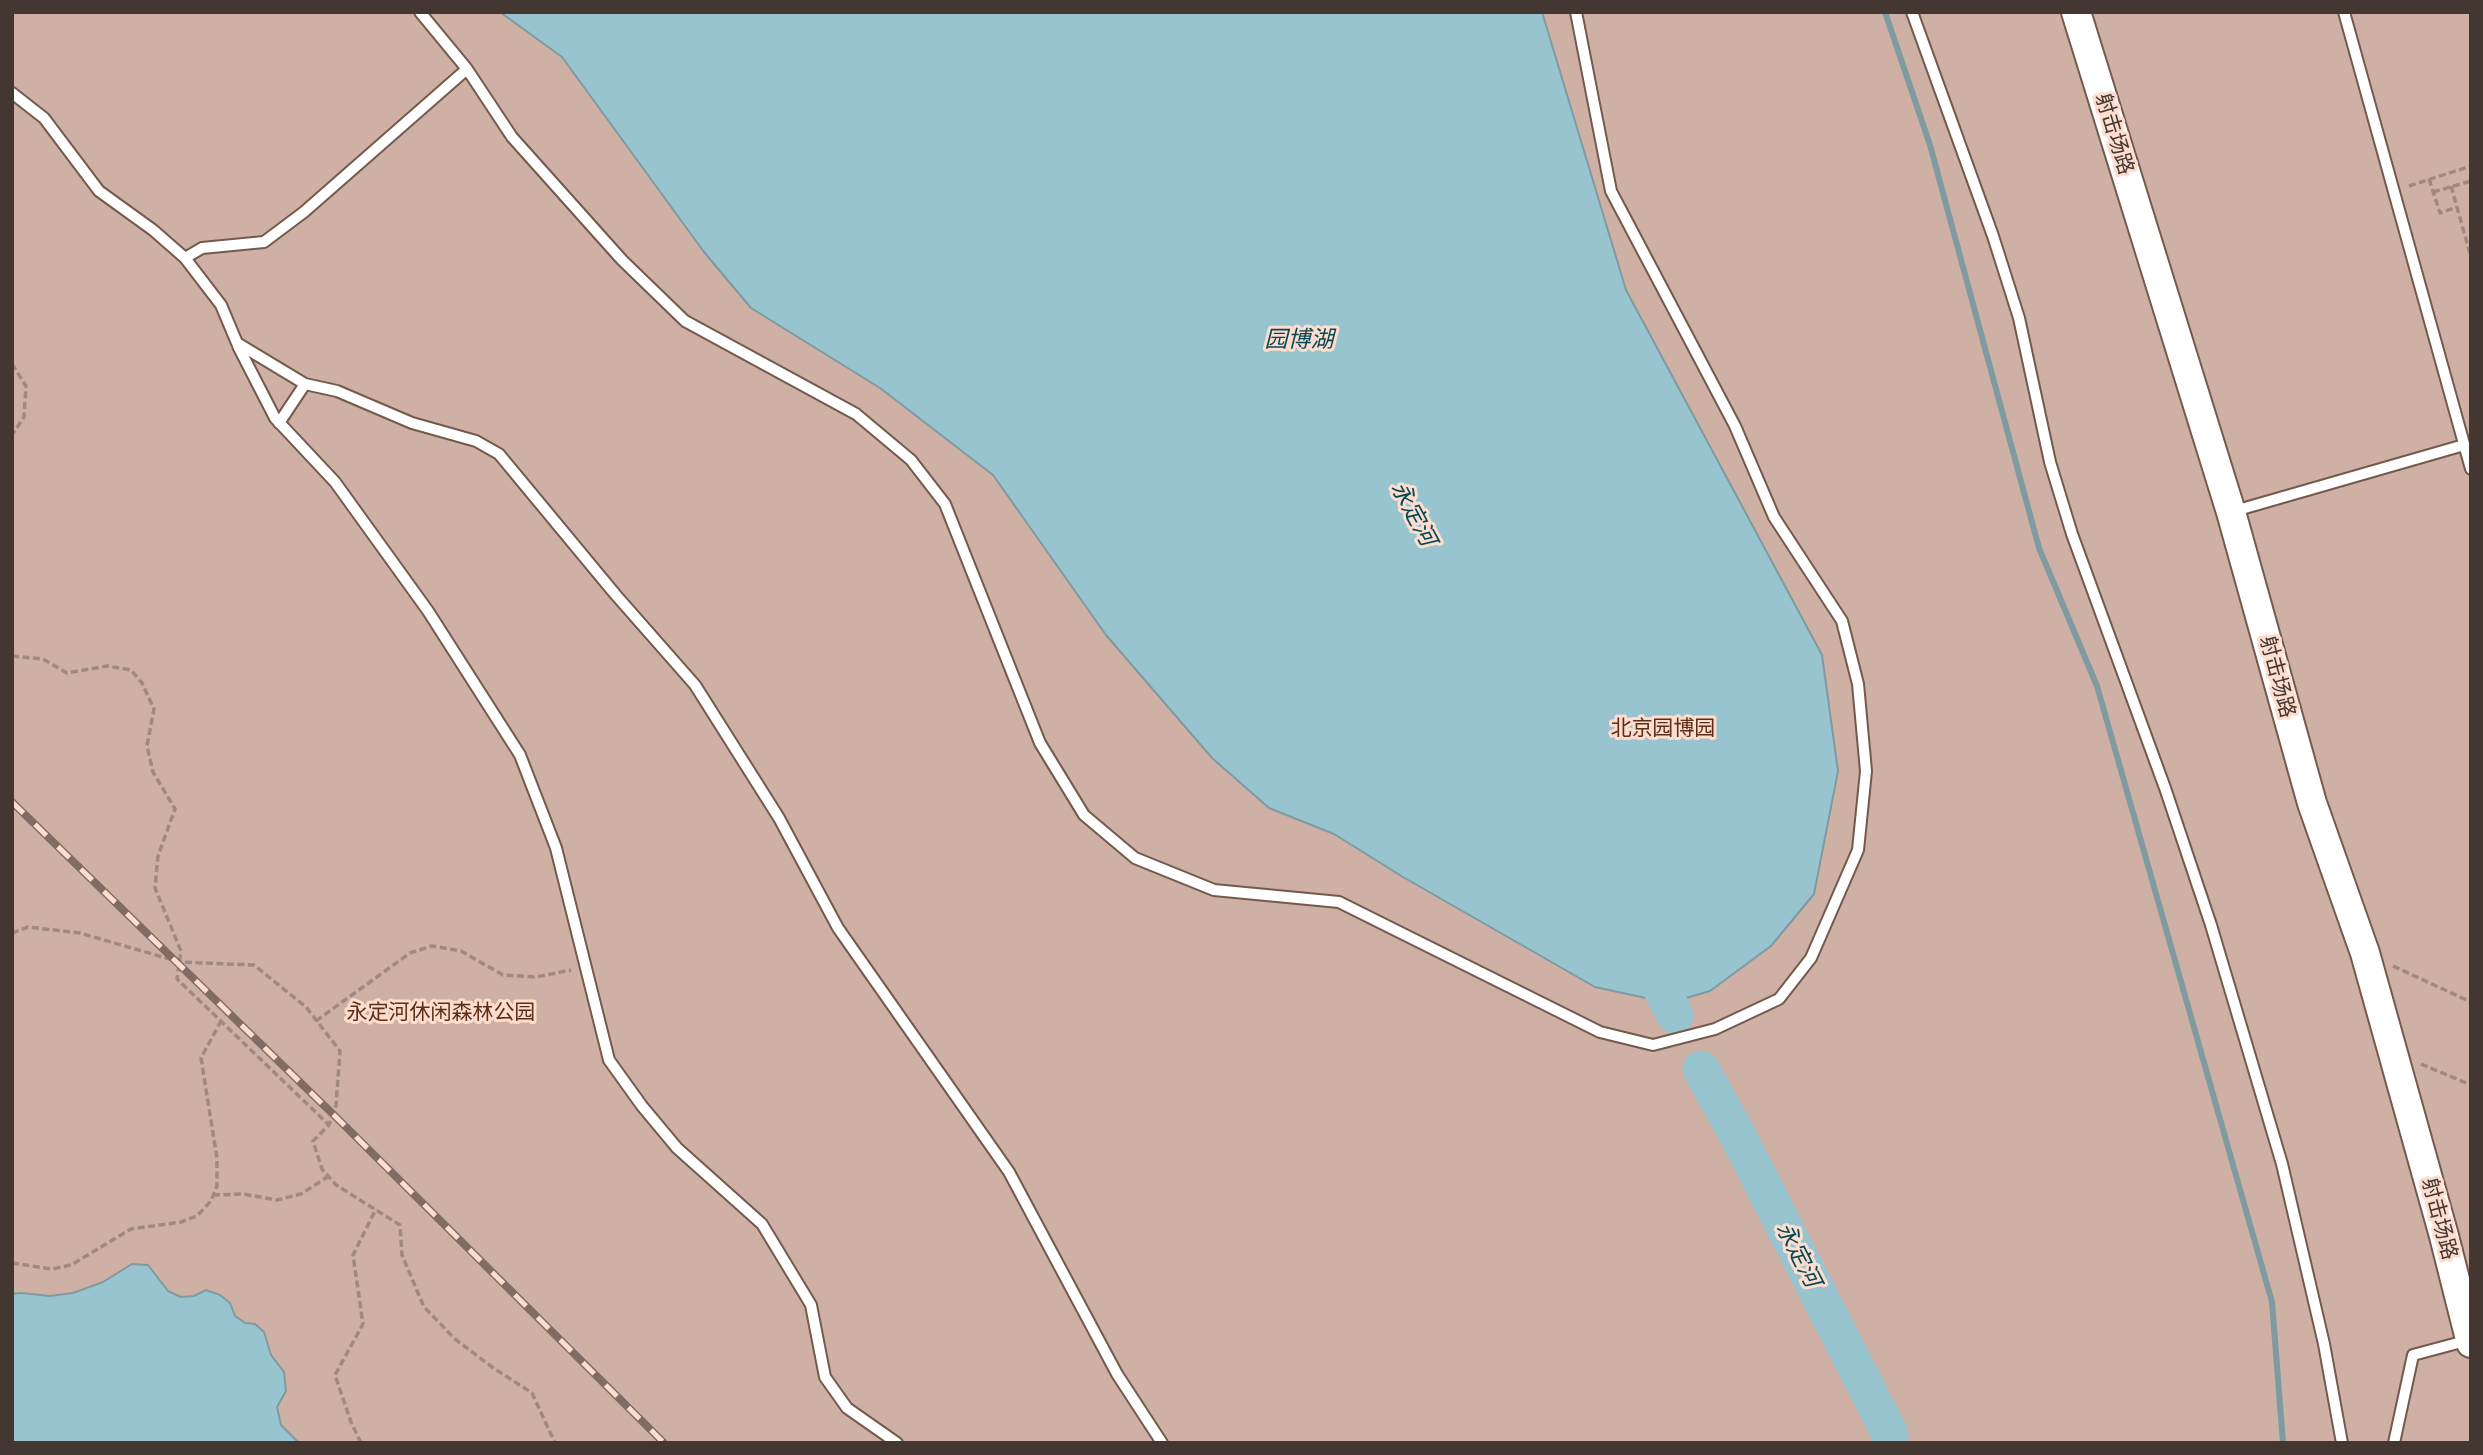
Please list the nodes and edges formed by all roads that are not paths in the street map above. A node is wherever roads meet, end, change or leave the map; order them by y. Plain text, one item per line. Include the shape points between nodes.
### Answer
1 (420, 12) edge
2 (1576, 12) edge
3 (1912, 12) edge
4 (2076, 12) edge
5 (2344, 12) edge
6 (467, 69) junction
7 (12, 93) edge
8 (185, 258) junction
9 (237, 343) junction
10 (305, 384) junction
11 (279, 423) junction
12 (2464, 446) junction
13 (2471, 469) edge
14 (2231, 512) junction
15 (2470, 1341) edge
16 (897, 1443) edge
17 (1162, 1443) edge
18 (2342, 1443) edge
19 (2394, 1443) edge

1 - 6 lane
2 - 6 lane via 1611,191 1735,426 1774,517 1842,621 1858,684 1866,771 1858,850 1811,958 1779,999 1715,1029 1653,1045 1600,1032 1339,902 1214,890 1135,858 1084,815 1040,743 945,505 911,460 856,414 685,321 622,260 512,137
3 - 18 lane via 2019,318 2050,462 2072,534 2211,925 2281,1164 2324,1343
4 - 14 street, 射击场路
5 - 12 lane
6 - 8 lane via 264,242 202,248
7 - 8 lane via 44,118 99,191
8 - 9 lane via 221,305
9 - 10 lane
9 - 11 lane
10 - 11 lane
10 - 17 lane via 476,441 499,454 695,685 779,818 838,929 1009,1172 1117,1374
11 - 16 lane via 335,482 428,611 520,755 556,848 609,1060 677,1148 762,1224 811,1305 825,1377 847,1408
12 - 13 lane
12 - 14 lane
14 - 15 street, 射击场路 via 2312,803 2365,953
15 - 19 lane via 2413,1355

